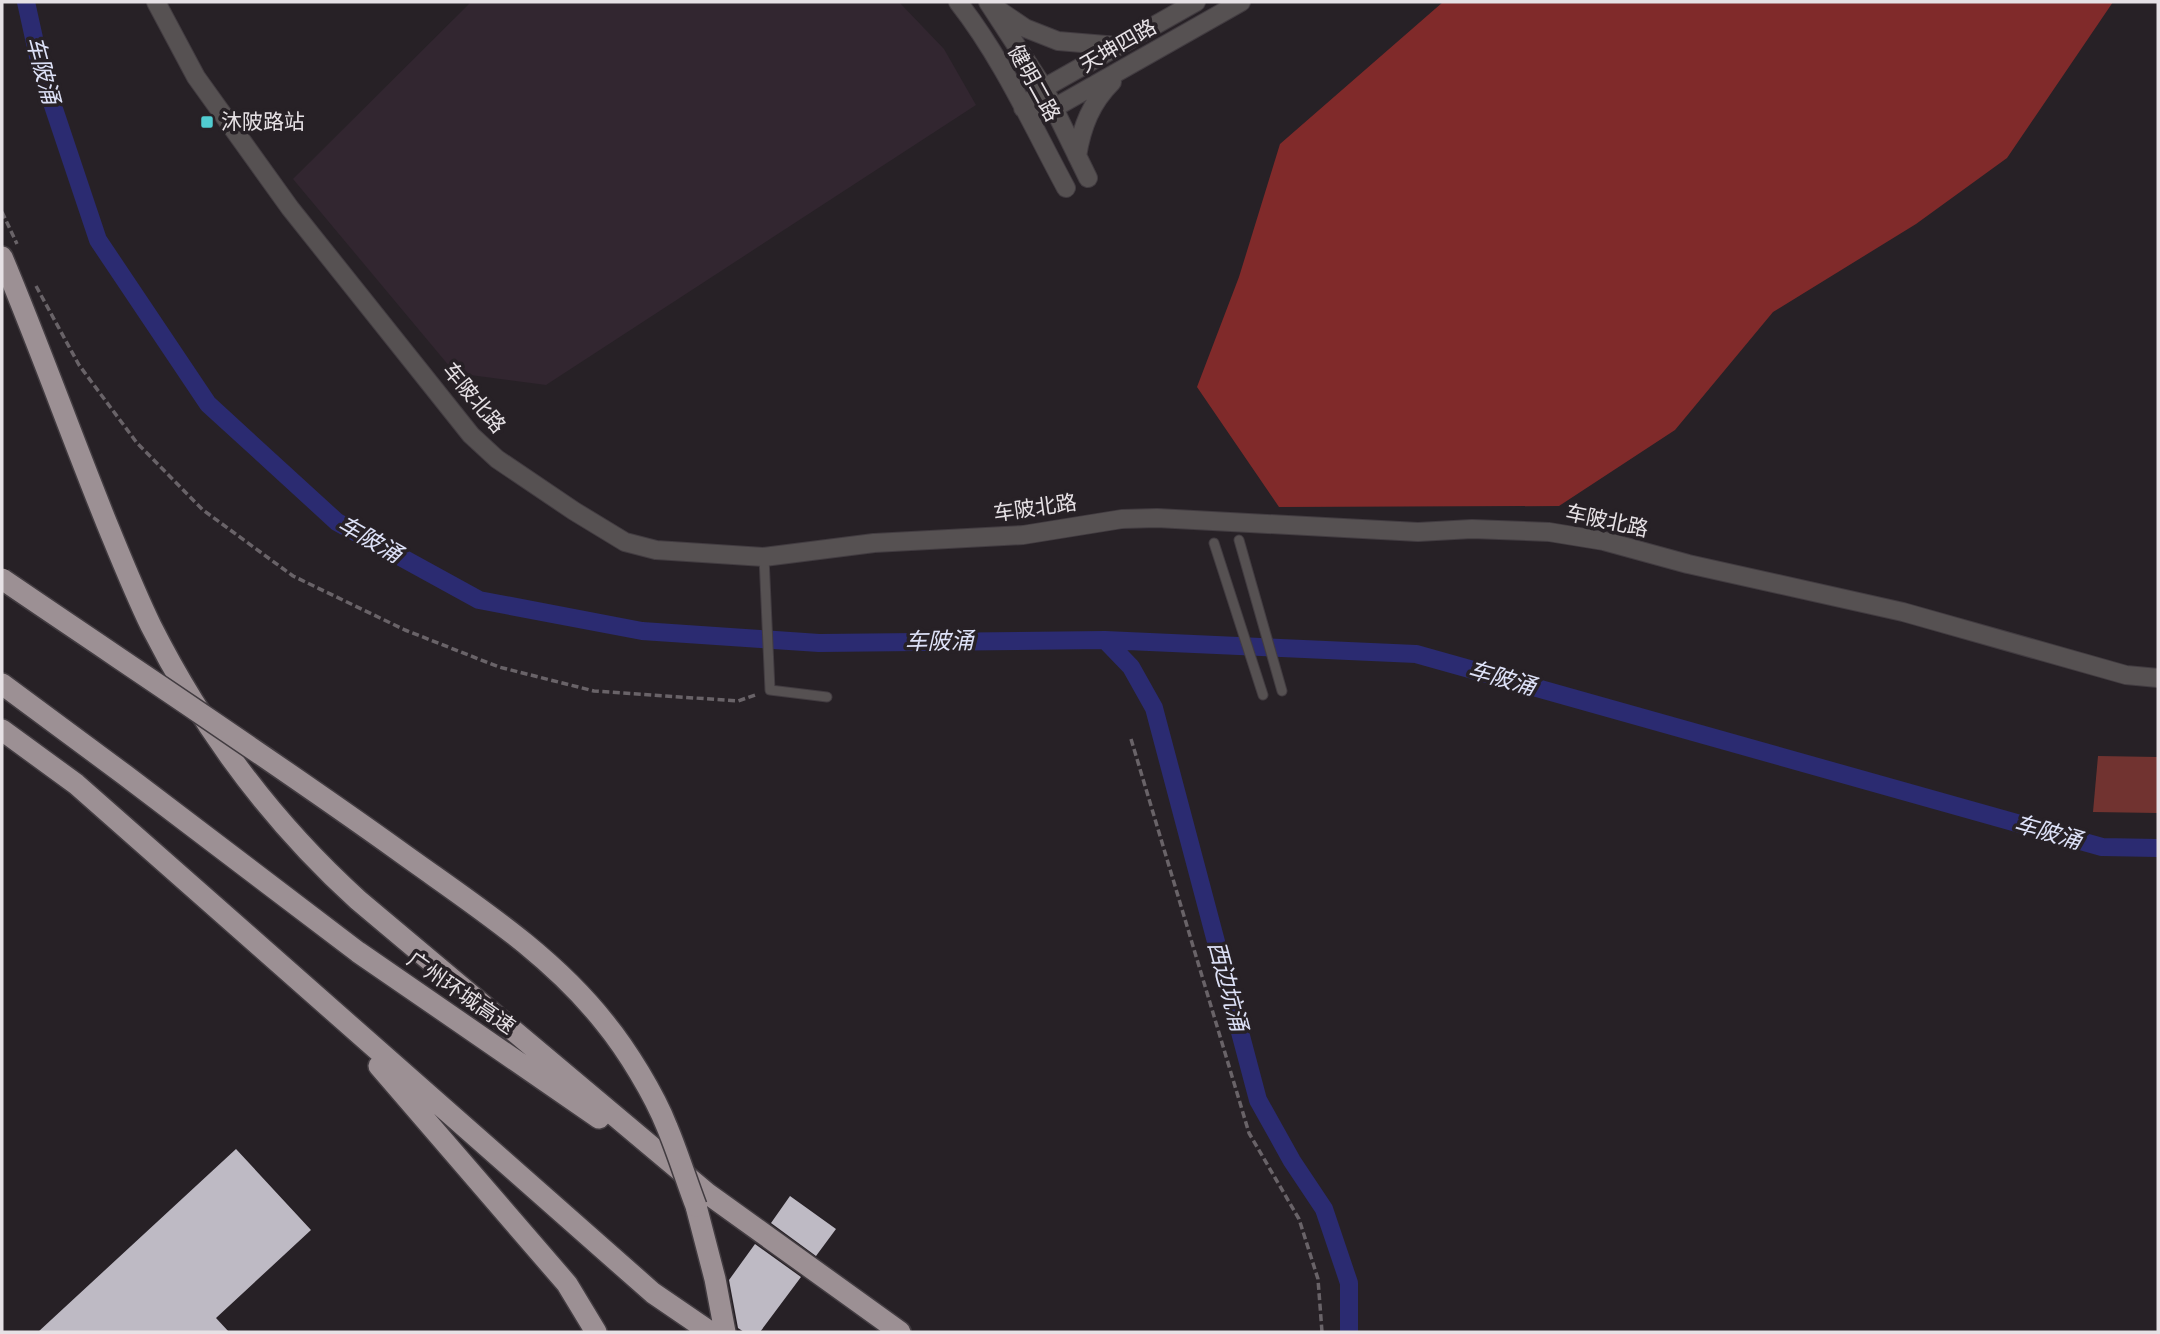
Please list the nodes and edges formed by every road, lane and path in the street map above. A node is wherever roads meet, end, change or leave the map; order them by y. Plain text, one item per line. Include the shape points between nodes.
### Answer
1 (156, 2) edge
2 (958, 2) edge
3 (1196, 2) edge
4 (1241, 2) edge
5 (989, 3) edge
6 (1118, 47) junction
7 (1128, 66) junction
8 (1044, 88) junction
9 (1023, 108) junction
10 (1054, 108) junction
11 (1077, 156) junction
12 (1088, 178) joint
13 (1066, 188) joint
14 (2, 212) edge
15 (10, 253) edge
16 (36, 285) dead end
17 (1239, 540) dead end
18 (1214, 543) dead end
19 (764, 557) junction
20 (2, 579) edge
21 (2158, 678) edge
22 (2, 684) edge
23 (770, 690) junction
24 (1282, 691) dead end
25 (1263, 695) dead end
26 (827, 697) dead end
27 (2, 730) edge
28 (1132, 739) dead end
29 (325, 1003) junction
30 (708, 1194) junction
31 (596, 1332) edge
32 (710, 1332) edge
33 (725, 1332) edge
34 (900, 1332) edge
35 (1322, 1332) edge

1 - 19 street, 车陂北路 via 196,77 290,208 482,446 625,542 656,550
2 - 9 street, 健明二路
3 - 6 street, 天坤四路
4 - 7 street, 天坤四路
5 - 6 street via 1042,36
5 - 8 street, 健明二路
6 - 8 street, 天坤四路
7 - 10 street, 天坤四路
7 - 11 street via 1093,105
8 - 9 street, 天坤四路
8 - 10 street, 健明二路
9 - 10 street
9 - 13 street, 健明二路
10 - 11 street, 健明二路
11 - 12 street, 健明二路
12 - 13 lane
14 - 15 path
15 - 30 highway via 93,489 150,624 186,689 243,773 315,859 358,900
16 - 23 path via 79,365 137,443 203,510 293,576 405,630 499,667 594,691 738,701
17 - 24 lane
18 - 25 lane
19 - 21 street, 车陂北路 via 874,543 1023,535 1122,519 1418,532 1549,532 1903,612 2126,675
19 - 23 lane
20 - 33 highway, bridge via 360,823 508,929 575,989 605,1023 667,1125 696,1206
22 - 30 highway, 广州环城高速 via 358,952
23 - 26 lane
27 - 29 highway via 76,784
28 - 35 path via 1249,1133 1299,1219 1318,1279
29 - 31 highway via 567,1284
29 - 32 highway via 653,1293
30 - 34 highway, 广州环城高速

